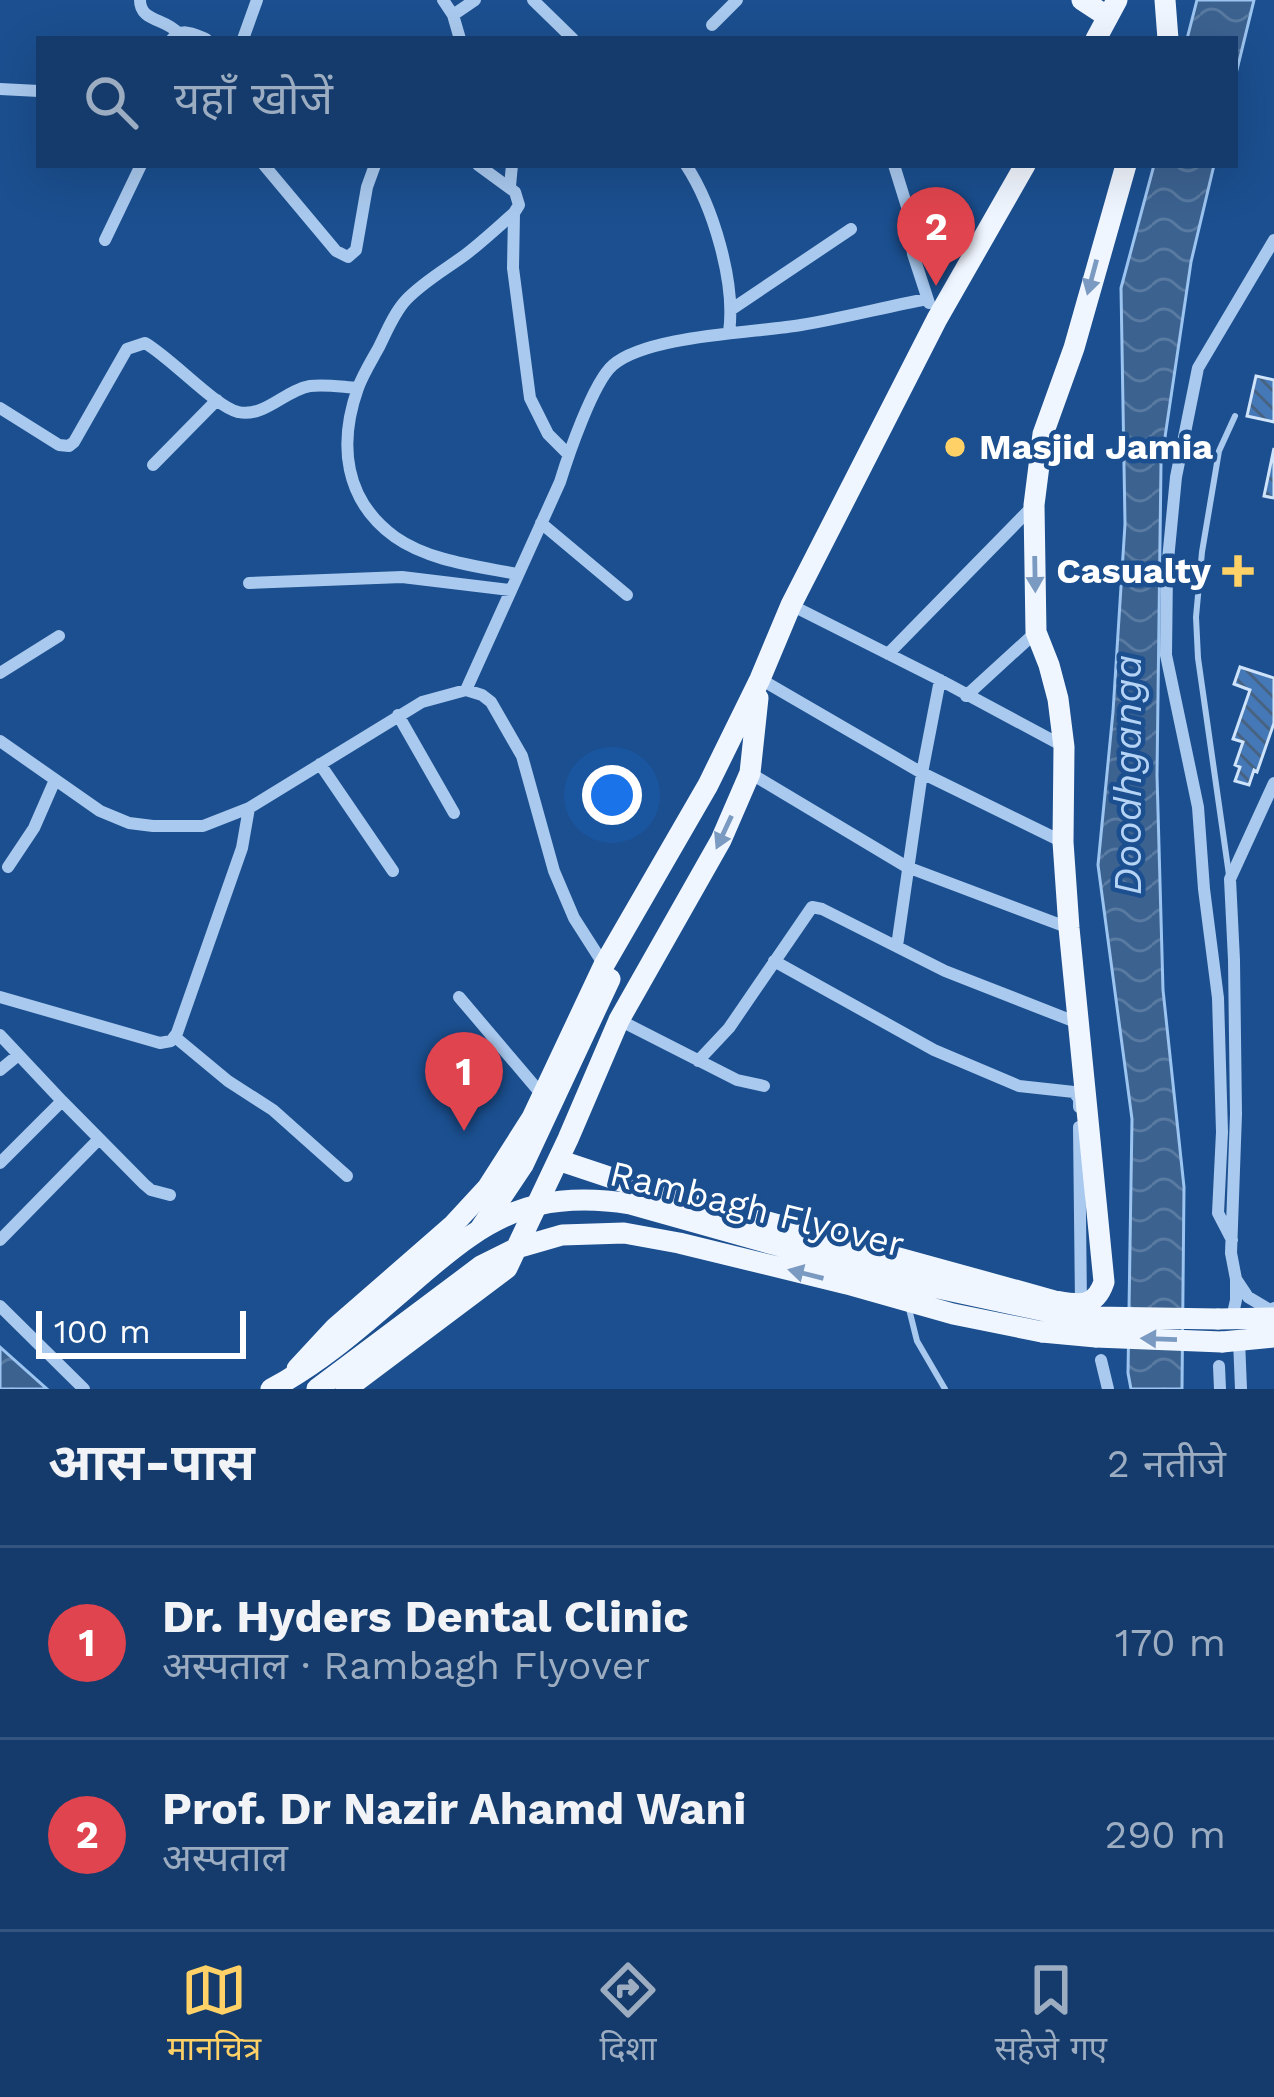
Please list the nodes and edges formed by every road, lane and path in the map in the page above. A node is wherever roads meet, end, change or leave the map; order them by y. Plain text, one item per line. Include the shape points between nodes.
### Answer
1 (140, 0) edge
2 (256, 0) edge
3 (443, 0) edge
4 (476, 0) edge
5 (532, 0) edge
6 (737, 0) edge
7 (1082, 0) edge
8 (1166, 0) edge
9 (1112, 9) edge
10 (453, 15) junction
11 (712, 25) dead end
12 (175, 36) edge
13 (244, 36) edge
14 (459, 36) edge
15 (570, 36) edge
16 (1098, 36) edge
17 (1168, 36) edge
18 (0, 89) edge
19 (36, 92) edge
20 (140, 168) edge
21 (267, 168) edge
22 (374, 168) edge
23 (483, 168) edge
24 (512, 168) edge
25 (688, 168) edge
26 (895, 168) edge
27 (1022, 168) edge
28 (1125, 168) edge
29 (510, 186) junction
30 (514, 213) junction
31 (851, 229) dead end
32 (105, 240) dead end
33 (1274, 240) edge
34 (732, 309) junction
35 (932, 309) junction
36 (729, 332) junction
37 (358, 388) junction
38 (217, 400) junction
39 (0, 409) edge
40 (1234, 416) dead end
41 (568, 454) junction
42 (154, 465) dead end
43 (1034, 506) junction
44 (541, 523) junction
45 (517, 574) junction
46 (249, 583) dead end
47 (510, 590) junction
48 (627, 595) dead end
49 (791, 604) junction
50 (1036, 632) junction
51 (59, 636) dead end
52 (888, 655) junction
53 (0, 673) edge
54 (760, 679) junction
55 (940, 680) junction
56 (466, 689) junction
57 (966, 695) junction
58 (398, 715) junction
59 (0, 741) edge
60 (1064, 747) junction
61 (320, 764) junction
62 (750, 773) junction
63 (922, 773) junction
64 (55, 780) junction
65 (1274, 783) edge
66 (249, 808) junction
67 (454, 813) dead end
68 (1063, 842) junction
69 (8, 867) dead end
70 (907, 867) junction
71 (393, 871) dead end
72 (1230, 879) junction
73 (1069, 928) junction
74 (897, 946) junction
75 (774, 961) junction
76 (607, 972) junction
77 (0, 997) edge
78 (459, 997) dead end
79 (620, 1020) junction
80 (1078, 1023) junction
81 (0, 1035) edge
82 (175, 1037) junction
83 (17, 1056) junction
84 (698, 1061) junction
85 (0, 1070) edge
86 (555, 1070) junction
87 (592, 1083) junction
88 (764, 1086) dead end
89 (542, 1096) junction
90 (62, 1101) junction
91 (99, 1139) junction
92 (0, 1163) edge
93 (556, 1164) junction
94 (347, 1176) dead end
95 (170, 1195) dead end
96 (479, 1230) junction
97 (0, 1240) edge
98 (1232, 1240) junction
99 (518, 1248) junction
100 (1236, 1279) junction
101 (926, 1286) junction
102 (904, 1291) junction
103 (0, 1306) edge
104 (1274, 1308) edge
105 (1083, 1309) junction
106 (1274, 1318) edge
107 (1043, 1322) junction
108 (1236, 1329) junction
109 (1274, 1337) edge
110 (1101, 1360) dead end
111 (1219, 1366) dead end
112 (84, 1389) edge
113 (273, 1389) edge
114 (316, 1389) edge
115 (346, 1389) edge
116 (945, 1389) edge
117 (1108, 1389) edge
118 (1220, 1389) edge
119 (1241, 1389) edge

1 - 12 street via 142,13 170,24
2 - 13 street
3 - 10 street
4 - 10 street
5 - 15 street
6 - 11 street
7 - 9 main road
8 - 17 main road
9 - 16 main road
10 - 14 street
18 - 19 street
20 - 32 street
21 - 22 street via 348,257
23 - 29 street
24 - 29 street
25 - 34 street via 706,202
26 - 35 street
27 - 35 main road
28 -> 43 main road via 1043,434
29 - 30 street via 519,198
30 - 37 street via 407,299
30 - 41 street via 530,398
31 - 34 street
33 - 98 street via 1198,368 1167,570 1166,655 1198,808 1218,998 1218,1213
34 - 36 street
35 - 36 street
35 - 49 main road
36 - 41 street via 616,362
37 - 38 street via 308,386 252,412
37 - 45 street via 348,469 378,523 417,550
38 - 39 street via 145,343 127,349 69,446
38 - 42 street
40 - 72 lane via 1219,451 1196,617
41 - 44 street
43 -> 50 main road
43 - 52 street
44 - 45 street
44 - 48 street
45 - 47 street
46 - 47 street via 402,578
47 - 56 street
49 - 52 street
49 - 54 main road
50 - 57 street
50 - 60 main road
51 - 53 street
52 - 55 street
54 - 62 main road
54 - 63 street
54 - 76 main road via 708,785 708,806
55 - 57 street
55 - 63 street
56 - 58 street
56 - 76 street via 491,702 522,756 554,871
57 - 60 street
58 - 61 street
58 - 67 street
59 - 64 street
60 - 68 main road
61 - 66 street
61 - 71 street
62 - 70 street
62 -> 79 main road
63 - 68 street
63 - 70 street
64 - 66 street via 100,812 141,824 203,826
64 - 69 street
65 - 72 street
66 - 82 street
68 - 73 main road
70 - 73 street
70 - 74 street
72 - 98 street
73 - 80 main road
74 - 75 street via 812,907
74 - 80 street
75 - 84 street
75 - 105 street via 934,1050 1019,1086 1077,1095
76 - 86 main road
76 - 96 main road, bridge via 523,1165
77 - 82 street via 160,1043
78 - 89 street
79 - 84 street
79 - 87 main road
80 - 105 main road via 1103,1282
81 - 83 street
82 - 94 street
83 - 85 street
83 - 90 street
84 - 88 street
86 - 87 main road
86 - 89 main road
87 - 93 main road
89 - 113 main road via 488,1187
90 - 91 street
90 - 92 street
91 - 95 street via 151,1190
91 - 97 street
93 - 99 main road
93 - 101 main road via 581,1181 908,1265
93 - 105 main road
96 - 102 main road, Rambagh Flyover, bridge via 539,1204 606,1200
96 - 113 main road, Rambagh Flyover, bridge
98 - 100 street
102 -> 99 main road via 624,1233 562,1235
99 - 114 main road via 481,1266
99 - 115 main road via 495,1278
100 - 104 street via 1248,1297
100 - 108 street
101 - 102 main road, Rambagh Flyover
101 - 107 main road, Rambagh Flyover
102 - 107 main road via 953,1314
102 - 116 lane via 917,1341
103 - 112 street
106 - 108 main road, bridge
107 - 108 main road, bridge via 1095,1317
108 -> 107 main road, bridge via 1222,1342 1096,1337
108 - 109 main road, bridge
108 - 119 street
110 - 117 street
111 - 118 street

